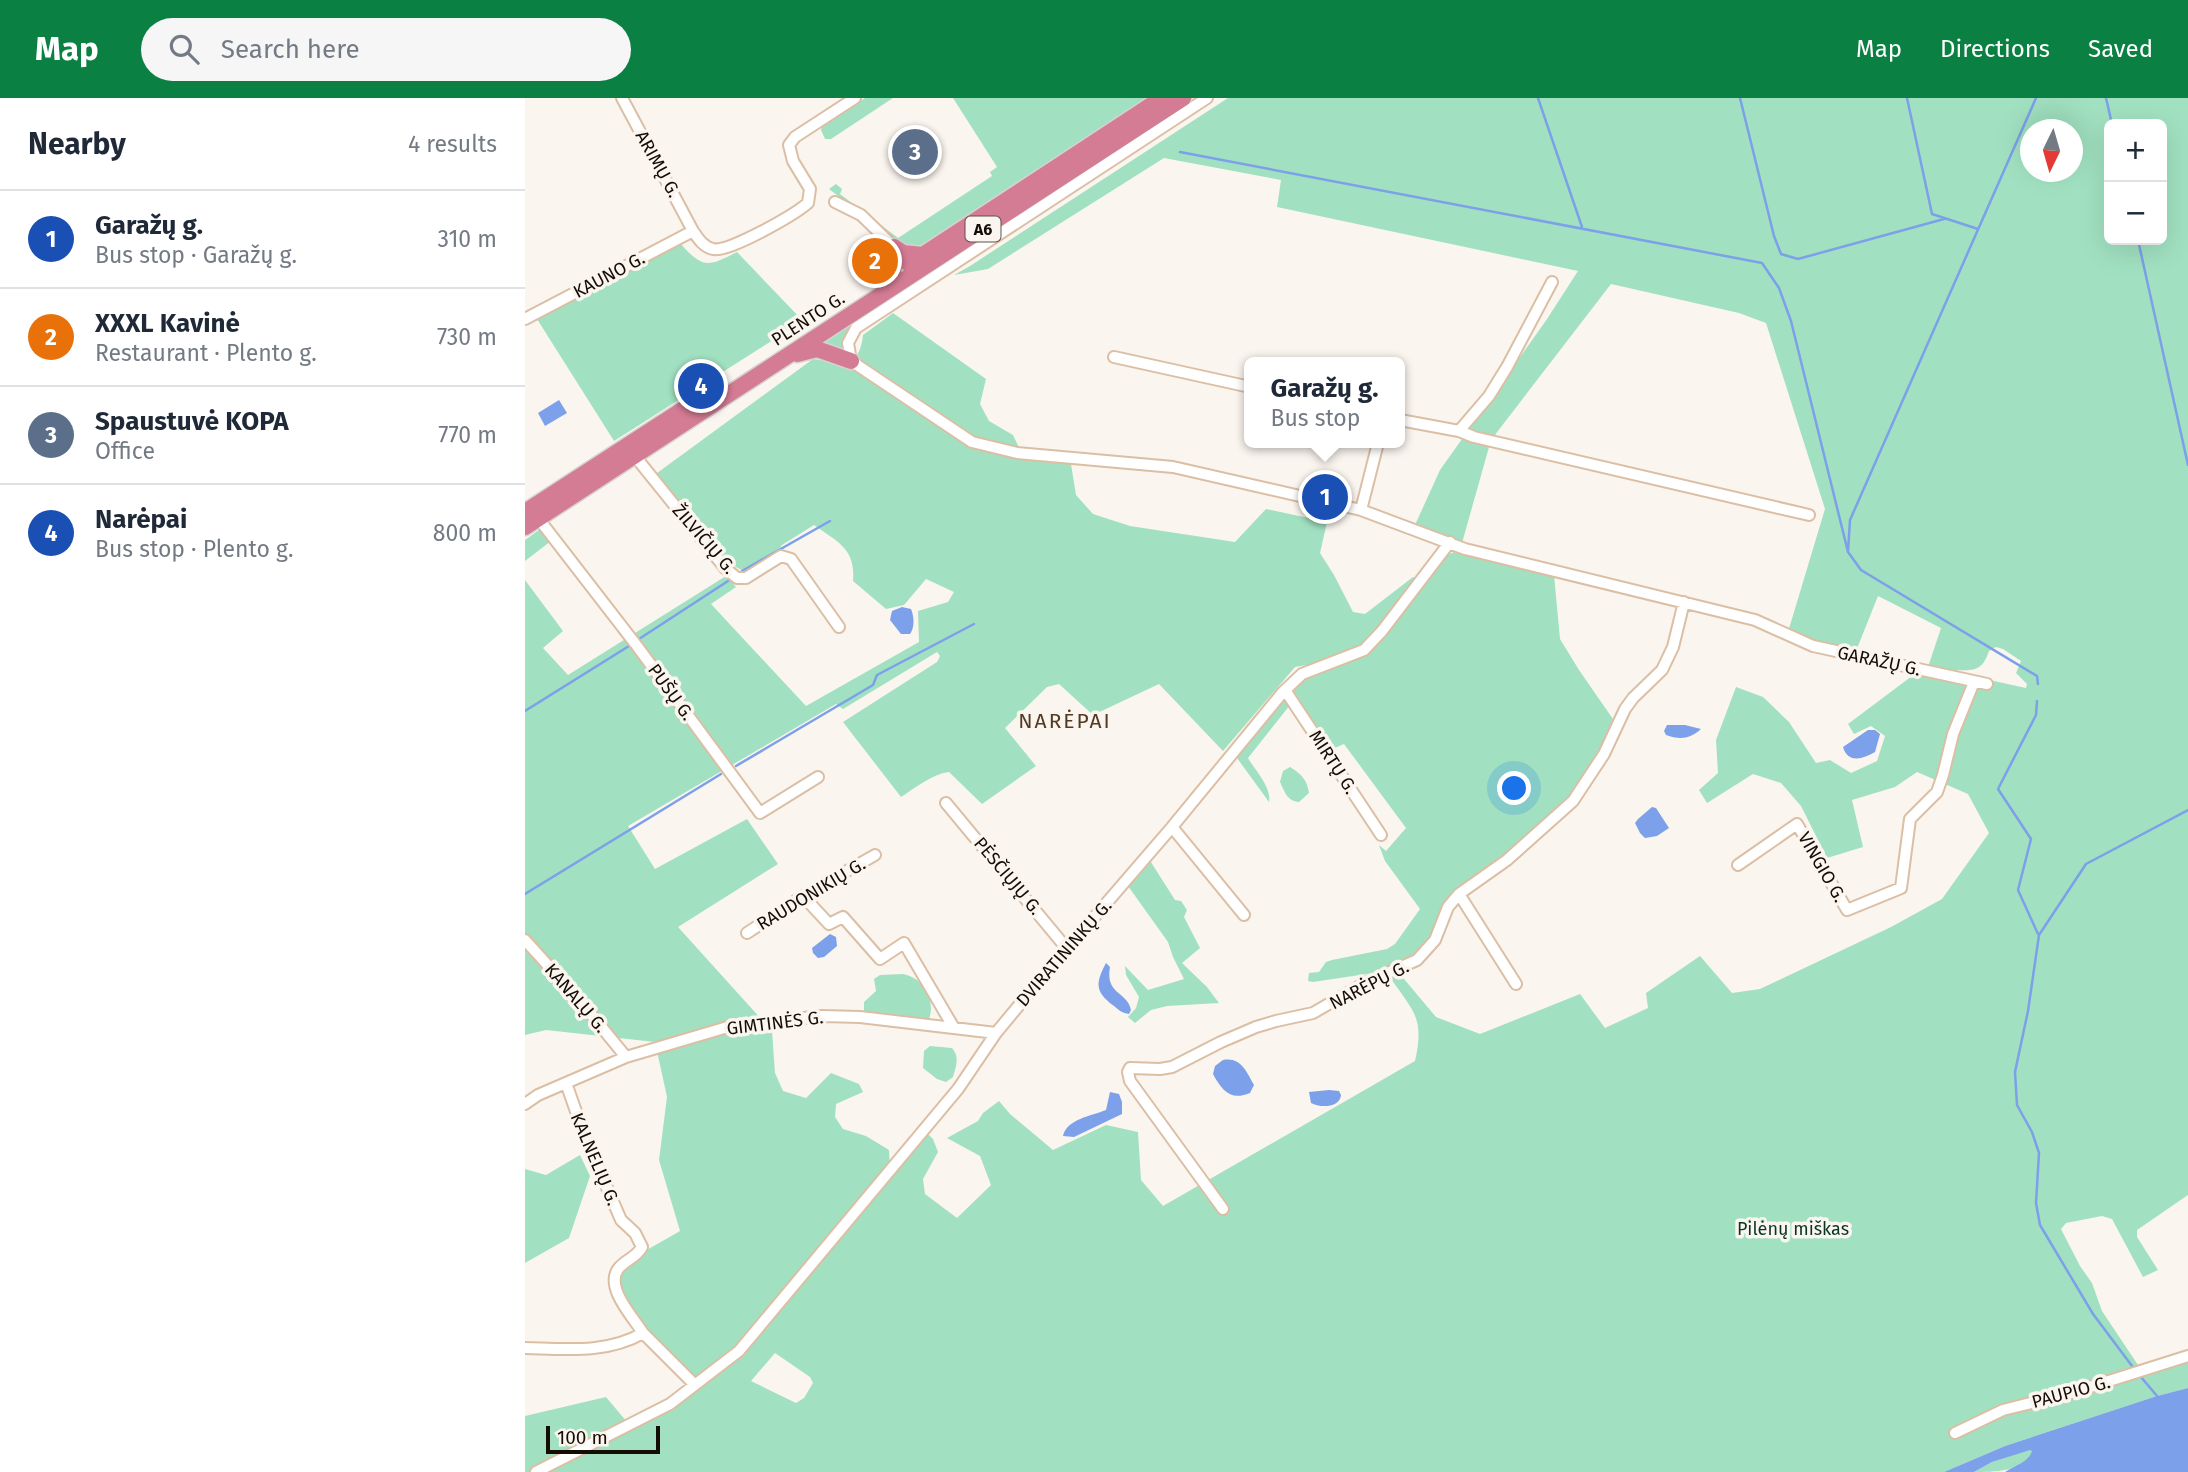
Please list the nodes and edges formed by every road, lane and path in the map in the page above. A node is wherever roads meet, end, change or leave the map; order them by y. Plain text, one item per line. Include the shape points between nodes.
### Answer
1 (622, 98) edge
2 (855, 98) edge
3 (1162, 98) edge
4 (1183, 98) edge
5 (1207, 98) edge
6 (835, 202) dead end
7 (692, 231) junction
8 (894, 247) junction
9 (923, 254) junction
10 (892, 275) junction
11 (1552, 282) dead end
12 (525, 319) edge
13 (1114, 357) dead end
14 (781, 359) junction
15 (851, 360) junction
16 (1244, 386) edge
17 (1405, 421) edge
18 (1459, 431) junction
19 (1376, 448) edge
20 (634, 455) junction
21 (543, 500) junction
22 (525, 505) edge
23 (1361, 510) junction
24 (1809, 515) dead end
25 (529, 519) edge
26 (1450, 542) junction
27 (1684, 602) junction
28 (839, 627) dead end
29 (1974, 682) junction
30 (1987, 684) dead end
31 (1285, 690) junction
32 (818, 777) dead end
33 (946, 803) dead end
34 (1172, 827) junction
35 (1381, 835) dead end
36 (875, 855) dead end
37 (1738, 865) dead end
38 (1459, 894) junction
39 (803, 896) junction
40 (1244, 915) dead end
41 (747, 933) dead end
42 (525, 940) edge
43 (1068, 950) junction
44 (1516, 984) dead end
45 (954, 1028) junction
46 (996, 1033) junction
47 (626, 1057) junction
48 (566, 1083) junction
49 (525, 1104) edge
50 (1223, 1209) dead end
51 (643, 1332) junction
52 (525, 1348) edge
53 (2188, 1356) edge
54 (694, 1384) junction
55 (1955, 1433) dead end
56 (536, 1472) edge

1 - 7 street, ARIMŲ G.
2 - 7 street via 789,145 789,153 808,183 808,204 723,250 709,249
3 - 9 highway, PLENTO G. / A6
4 - 14 highway, PLENTO G. / A6
5 - 15 street via 856,328 848,343
6 - 8 street via 862,215
7 - 12 street, KAUNO G.
8 - 9 highway via 903,253
8 - 10 highway via 897,258
9 - 10 highway, PLENTO G. / A6
10 - 21 highway, PLENTO G. / A6
11 - 18 street via 1507,368
13 - 16 street
14 - 15 highway via 817,349
14 - 20 highway, PLENTO G. / A6
15 - 23 street, GARAŽŲ G. via 984,446 1173,467
17 - 18 street
18 - 24 street
19 - 23 street
20 - 25 highway, PLENTO G. / A6
20 - 28 street, ŽILVIČIŲ G. via 725,568 737,578 746,578 781,556 791,559
21 - 22 highway
21 - 25 highway, PLENTO G. / A6
23 - 26 street, GARAŽŲ G.
25 - 32 street, PUŠŲ G. via 637,646 760,813
26 - 27 street, GARAŽŲ G.
26 - 31 street, DVIRATININKŲ G. via 1364,650 1302,674
27 - 29 street, GARAŽŲ G. via 1755,620 1813,646
27 - 38 street, NARĖPŲ G. via 1662,670 1633,698 1573,801 1507,860
29 - 30 street, GARAŽŲ G.
29 - 37 street, VINGIO G. via 1937,792 1910,819 1901,888 1847,910 1797,824
31 - 34 street, DVIRATININKŲ G.
31 - 35 street, MIRTŲ G.
33 - 43 street, PĖSČIŲJŲ G.
34 - 40 street
34 - 43 street, DVIRATININKŲ G.
36 - 39 street, RAUDONIKIŲ G.
38 - 44 street
38 - 50 street, NARĖPŲ G. via 1428,950 1402,968 1313,1013 1256,1027 1172,1067 1130,1068 1130,1081
39 - 41 street, RAUDONIKIŲ G.
39 - 45 street via 829,924 843,917 880,958 904,943
42 - 47 street, KANALŲ G.
43 - 46 street, DVIRATININKŲ G.
45 - 46 street, GIMTINĖS G.
45 - 47 street, GIMTINĖS G. via 823,1016 731,1026
46 - 54 street, DVIRATININKŲ G. via 958,1089 739,1351
47 - 48 street, GIMTINĖS G.
48 - 49 street, GIMTINĖS G.
48 - 51 street, KALNELIŲ G. via 621,1220 642,1247 616,1272 615,1280 618,1294
51 - 52 street via 599,1348
51 - 54 street
53 - 55 street, PAUPIO G. via 2003,1410
54 - 56 street, DVIRATININKŲ G. via 670,1404

